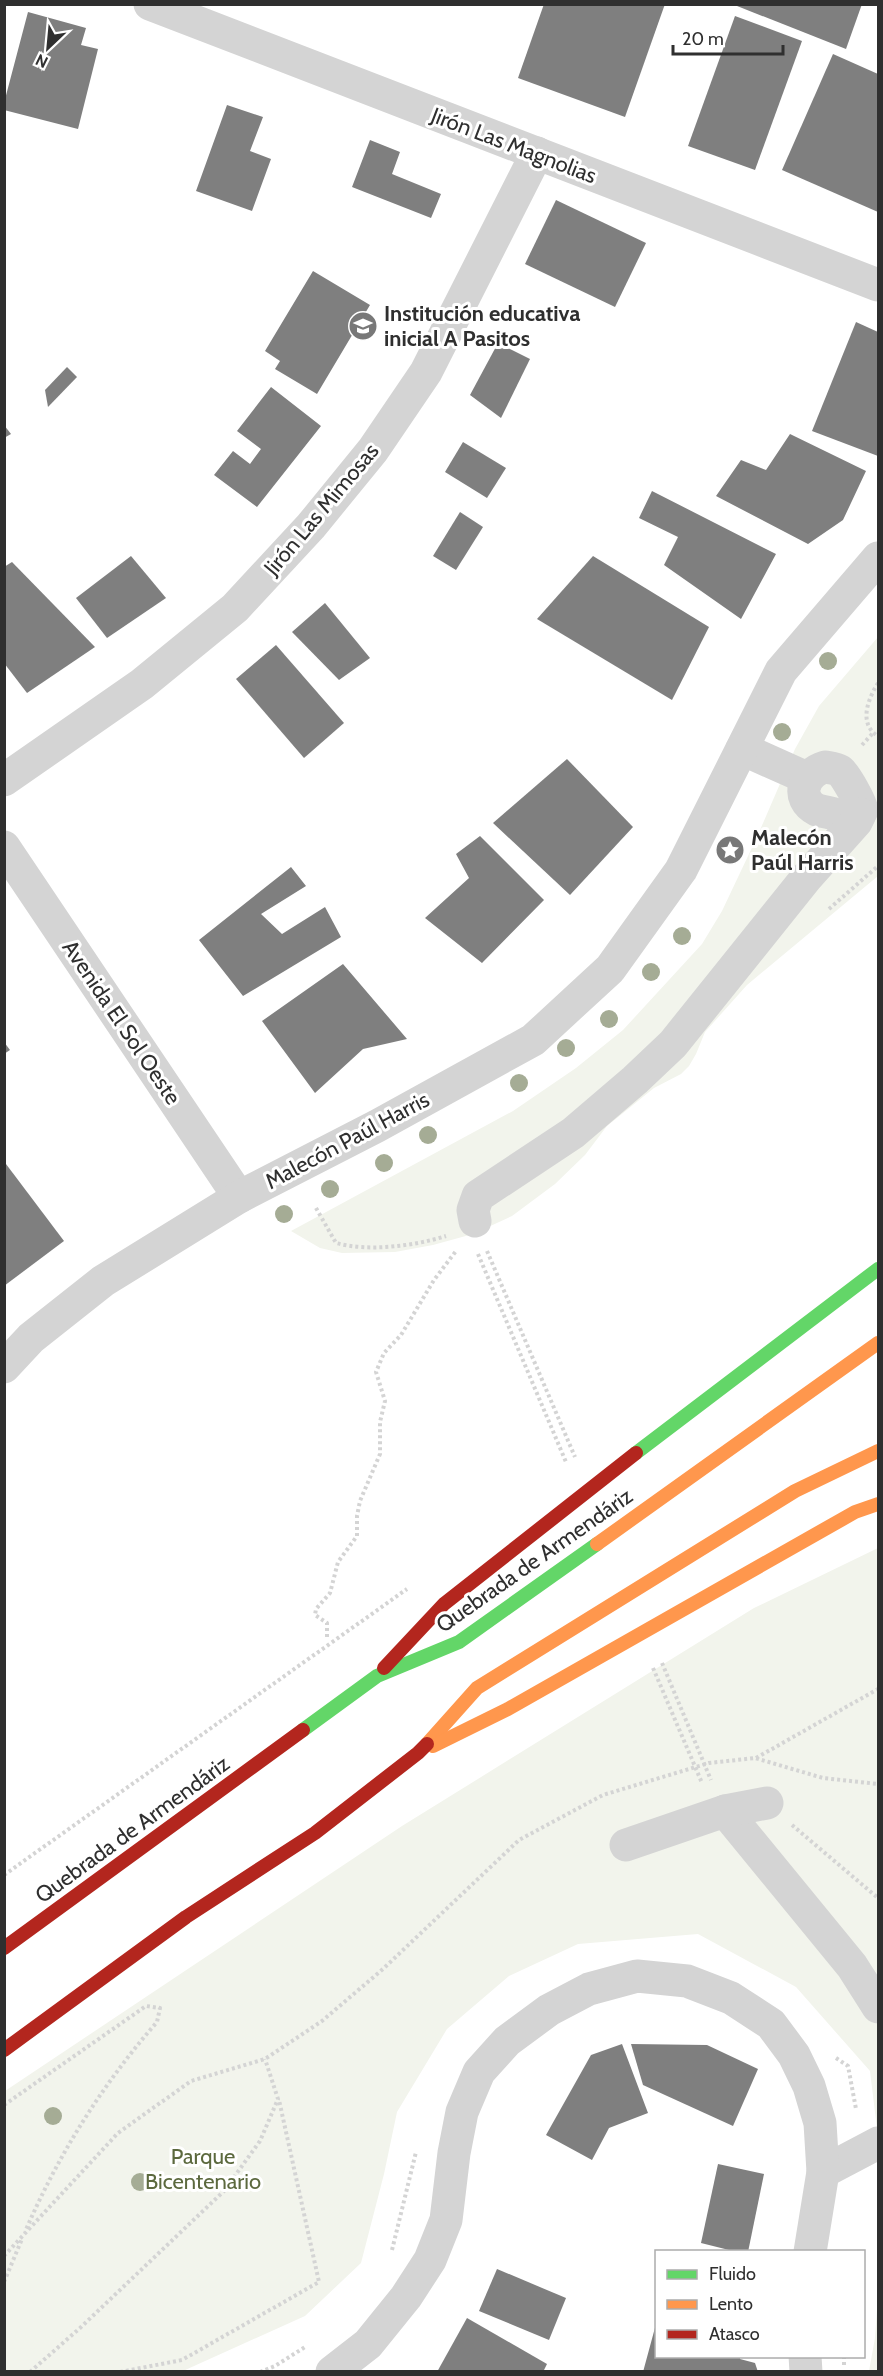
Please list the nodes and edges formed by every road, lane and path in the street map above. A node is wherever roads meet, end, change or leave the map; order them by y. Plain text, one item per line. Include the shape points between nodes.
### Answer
1 (150, 4) edge
2 (537, 153) junction
3 (879, 285) edge
4 (879, 558) edge
5 (879, 683) edge
6 (879, 736) edge
7 (742, 748) junction
8 (4, 780) edge
9 (4, 847) edge
10 (879, 866) edge
11 (828, 910) dead end
12 (239, 1197) junction
13 (316, 1208) dead end
14 (460, 1235) junction
15 (879, 1269) edge
16 (879, 1343) edge
17 (4, 1367) edge
18 (879, 1451) edge
19 (879, 1504) edge
20 (327, 1637) dead end
21 (377, 1676) junction
22 (878, 1689) edge
23 (418, 1753) junction
24 (755, 1758) junction
25 (879, 1784) edge
26 (767, 1803) joint
27 (725, 1811) junction
28 (626, 1845) dead end
29 (879, 1898) edge
30 (4, 1948) edge
31 (879, 2007) edge
32 (4, 2050) edge
33 (265, 2059) junction
34 (278, 2099) junction
35 (4, 2105) edge
36 (879, 2143) edge
37 (823, 2172) junction
38 (24, 2236) junction
39 (810, 2250) edge
40 (4, 2256) edge
41 (4, 2282) edge
42 (30, 2372) edge
43 (120, 2372) edge
44 (332, 2372) edge

1 - 2 street, Jirón Las Magnolias
2 - 3 street, Jirón Las Magnolias
2 - 8 street, Jirón Las Mimosas via 426,372 373,450 311,526 235,608 142,684
4 - 7 street, Malecón Paúl Harris via 781,670
5 - 6 path via 871,695 866,717 873,733
7 - 12 street, Malecón Paúl Harris via 681,870 610,969 533,1040
7 - 14 street via 807,778 825,767 839,771 861,803 856,822 673,1044 573,1133 477,1196
9 - 12 street, Avenida El Sol Oeste
10 - 11 path
12 - 17 street, Malecón Paúl Harris via 103,1281 31,1338
13 - 14 path via 336,1243 346,1246 393,1246
14 - 20 path via 401,1335 384,1353 376,1372 385,1401 380,1422 380,1454 360,1501 357,1536 338,1562 330,1593 316,1609 315,1615 327,1623
15 - 21 highway via 444,1604
16 - 21 highway, Quebrada de Armendáriz via 459,1642
18 - 23 highway via 795,1491 477,1688
19 - 23 highway via 855,1512 508,1709
21 - 30 highway, Quebrada de Armendáriz
22 - 24 path
23 - 32 highway via 315,1833 186,1917
24 - 25 path via 823,1778
24 - 33 path via 709,1763 603,1795 519,1840 383,1969 322,2021
26 - 27 street
26 - 29 path
27 - 28 street
27 - 31 street via 852,1966
33 - 34 path
33 - 38 path via 190,2081 118,2133
34 - 42 path via 260,2141 224,2191
34 - 43 path via 319,2282 182,2360
35 - 38 path via 146,2006 160,2008 157,2022 98,2095 41,2195
36 - 37 street
37 - 39 street
37 - 44 street via 820,2123 809,2086 794,2055 771,2024 731,1998 687,1981 637,1976 589,1989 549,2010 507,2041 479,2072 462,2112 446,2220 430,2260 368,2344
38 - 40 path
38 - 41 path

